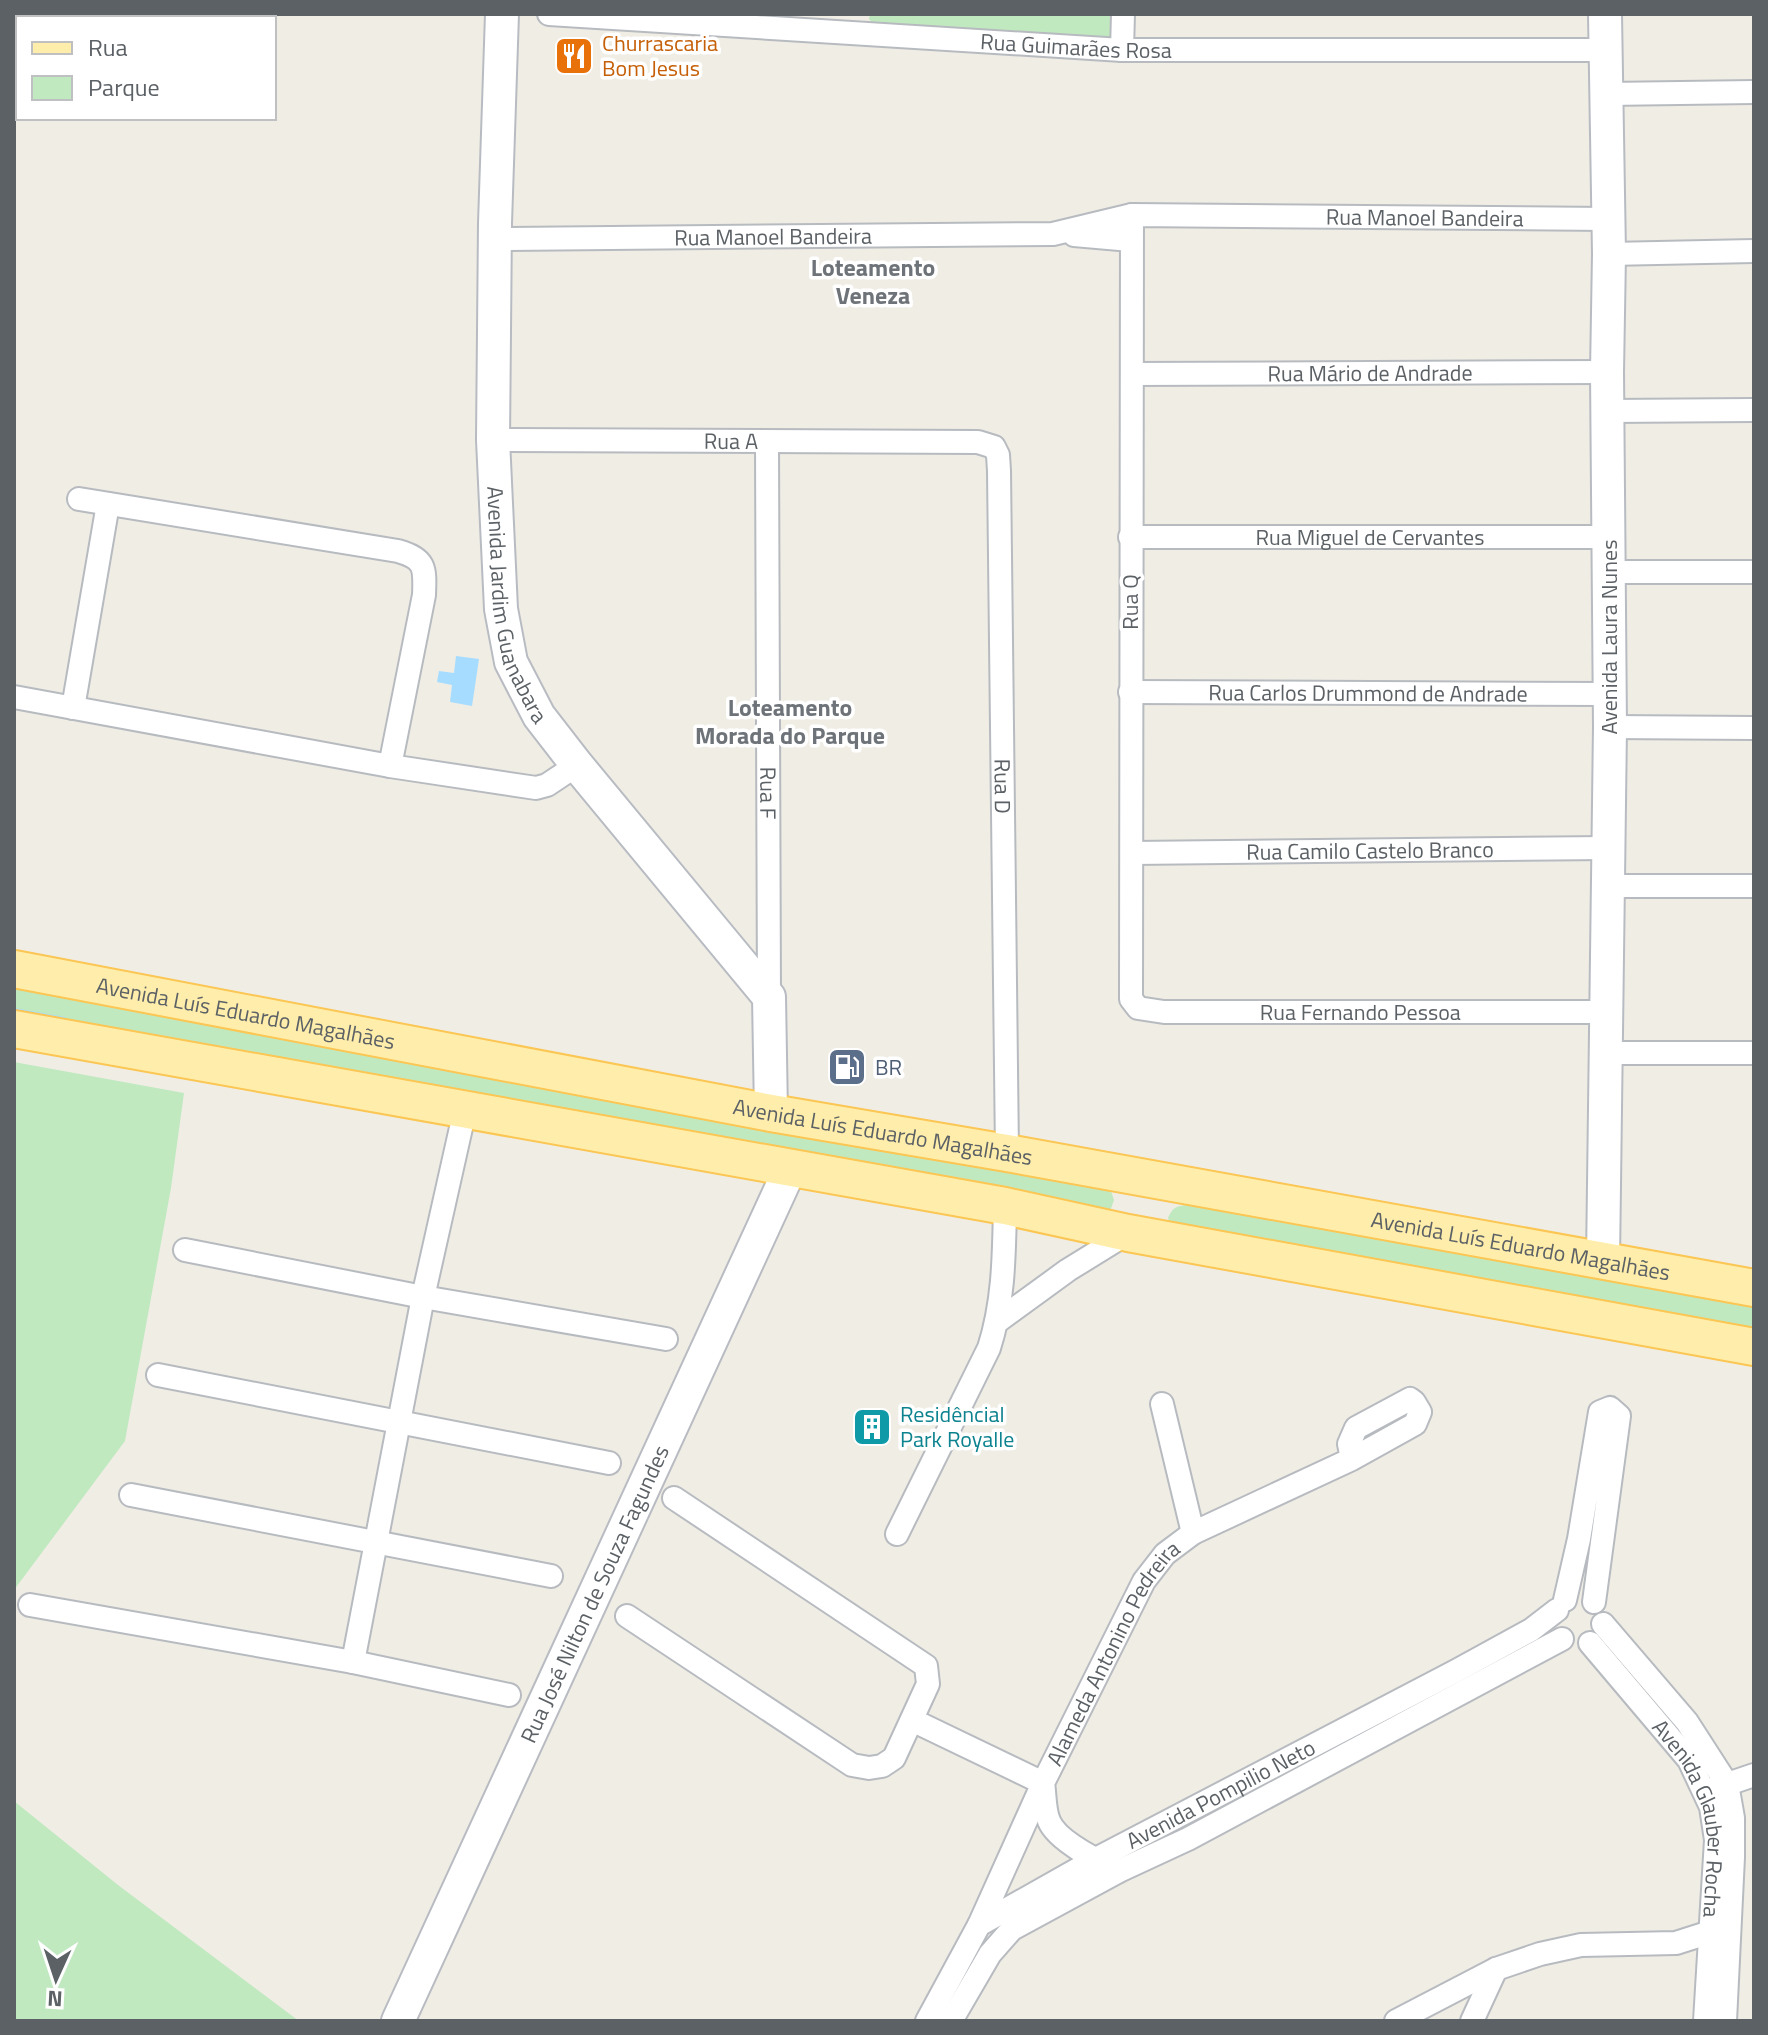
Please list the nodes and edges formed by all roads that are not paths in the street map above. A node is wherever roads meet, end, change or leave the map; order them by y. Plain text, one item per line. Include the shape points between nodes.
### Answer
1 (502, 14) edge
2 (549, 14) edge
3 (1123, 14) edge
4 (1605, 14) edge
5 (683, 18) edge
6 (855, 24) edge
7 (1122, 50) junction
8 (1605, 50) junction
9 (1754, 92) edge
10 (1606, 94) junction
11 (1132, 215) junction
12 (1608, 219) junction
13 (1053, 234) junction
14 (495, 239) junction
15 (1131, 240) junction
16 (1754, 251) edge
17 (1609, 254) junction
18 (1607, 372) junction
19 (1132, 374) junction
20 (1754, 410) edge
21 (1608, 411) junction
22 (493, 440) junction
23 (968, 442) joint
24 (767, 443) junction
25 (79, 499) dead end
26 (108, 504) junction
27 (1130, 537) junction
28 (1608, 537) junction
29 (1609, 572) junction
30 (1754, 572) edge
31 (1130, 692) junction
32 (1608, 694) junction
33 (14, 697) edge
34 (73, 708) junction
35 (1610, 727) junction
36 (1754, 728) edge
37 (577, 765) junction
38 (390, 766) junction
39 (1607, 848) junction
40 (1132, 853) junction
41 (1607, 886) junction
42 (1754, 886) edge
43 (14, 960) edge
44 (14, 969) edge
45 (49, 976) junction
46 (1129, 990) joint
47 (769, 997) junction
48 (1605, 1012) junction
49 (14, 1029) edge
50 (1606, 1053) junction
51 (1754, 1053) edge
52 (465, 1110) junction
53 (771, 1113) junction
54 (1007, 1153) junction
55 (1082, 1167) junction
56 (790, 1169) junction
57 (1175, 1184) junction
58 (1005, 1206) junction
59 (1066, 1218) junction
60 (1144, 1235) junction
61 (185, 1250) dead end
62 (1603, 1261) junction
63 (1754, 1288) edge
64 (423, 1297) junction
65 (998, 1321) junction
66 (666, 1339) dead end
67 (1754, 1347) edge
68 (158, 1375) dead end
69 (1162, 1404) dead end
70 (398, 1422) junction
71 (1352, 1459) dead end
72 (609, 1463) dead end
73 (131, 1495) dead end
74 (674, 1498) dead end
75 (1193, 1533) junction
76 (897, 1534) dead end
77 (375, 1542) junction
78 (551, 1576) dead end
79 (1594, 1602) junction
80 (30, 1605) dead end
81 (1561, 1605) junction
82 (627, 1616) dead end
83 (1603, 1624) junction
84 (1562, 1639) junction
85 (1590, 1643) junction
86 (353, 1662) junction
87 (509, 1695) dead end
88 (912, 1720) junction
89 (1754, 1775) edge
90 (1043, 1783) junction
91 (1727, 1784) junction
92 (1705, 1792) junction
93 (1094, 1860) junction
94 (1119, 1871) junction
95 (979, 1925) junction
96 (1721, 1928) junction
97 (1496, 1969) junction
98 (398, 2021) edge
99 (927, 2021) edge
100 (951, 2021) edge
101 (1396, 2021) edge
102 (1472, 2021) edge
103 (1705, 2021) edge
104 (1725, 2021) edge

1 - 14 street, Avenida Jardim Guanabara
2 - 5 street, Rua Guimarães Rosa
3 - 7 street
4 - 8 street, Avenida Laura Nunes
5 - 6 street, Rua Guimarães Rosa
6 - 7 street, Rua Guimarães Rosa
7 - 8 street, Rua Guimarães Rosa
8 - 10 street, Avenida Laura Nunes
9 - 10 street
10 - 12 street, Avenida Laura Nunes
11 - 12 street, Rua Manoel Bandeira
11 - 13 street, Rua Manoel Bandeira
11 - 15 street, Rua Q
12 - 17 street, Avenida Laura Nunes
13 - 14 street, Rua Manoel Bandeira
13 - 15 street, Rua Manoel Bandeira
14 - 22 street, Avenida Jardim Guanabara
15 - 19 street, Rua Q
16 - 17 street
17 - 18 street, Avenida Laura Nunes
18 - 19 street, Rua Mário de Andrade
18 - 21 street, Avenida Laura Nunes
19 - 27 street, Rua Q
20 - 21 street
21 - 28 street, Avenida Laura Nunes
22 - 24 street, Rua A
22 - 37 street, Avenida Jardim Guanabara via 501,609 511,662 539,716
23 - 24 street, Rua A
23 - 54 street, Rua D via 985,443 998,455
24 - 47 street, Rua F
25 - 26 street
26 - 34 street
26 - 38 street via 398,551 421,562 424,595
27 - 28 street, Rua Miguel de Cervantes
27 - 31 street, Rua Q
28 - 29 street, Avenida Laura Nunes
29 - 30 street
29 - 32 street, Avenida Laura Nunes
31 - 32 street, Rua Carlos Drummond de Andrade
31 - 40 street, Rua Q
32 - 35 street, Avenida Laura Nunes
33 - 34 street
34 - 38 street
35 - 36 street
35 - 39 street, Avenida Laura Nunes
37 - 38 street via 536,788
37 - 47 street, Avenida Jardim Guanabara
39 - 40 street, Rua Camilo Castelo Branco
39 - 41 street, Avenida Laura Nunes
40 - 46 street, Rua Q
41 - 42 street
41 - 48 street, Avenida Laura Nunes
43 - 45 street
44 - 45 main road, Avenida Luís Eduardo Magalhães
45 - 53 main road, Avenida Luís Eduardo Magalhães
46 - 48 street, Rua Fernando Pessoa via 1138,1008 1164,1012
47 - 53 street
48 - 50 street, Avenida Laura Nunes
49 - 52 main road
50 - 51 street
50 - 62 street, Avenida Laura Nunes
52 - 56 main road
52 - 64 street
53 - 54 main road, Avenida Luís Eduardo Magalhães
54 - 55 main road, Avenida Luís Eduardo Magalhães
55 - 57 main road, Avenida Luís Eduardo Magalhães
55 - 59 main road via 1091,1182 1089,1203
56 - 58 main road
56 - 98 street, Rua José Nilton de Souza Fagundes
57 - 60 main road via 1150,1203
57 - 62 main road, Avenida Luís Eduardo Magalhães
58 - 59 main road
58 - 65 street
59 - 60 main road
60 - 65 street via 1068,1270
60 - 67 main road
61 - 64 street
62 - 63 main road, Avenida Luís Eduardo Magalhães
64 - 66 street
64 - 70 street
65 - 76 street
68 - 70 street
69 - 75 street, Alameda Antonino Pedreira
70 - 72 street
70 - 77 street
71 - 75 street, Alameda Antonino Pedreira
73 - 77 street
74 - 88 street via 926,1666 928,1684
75 - 90 street, Alameda Antonino Pedreira via 1165,1554 1144,1581
77 - 78 street
77 - 86 street
79 - 81 street via 1580,1597
79 - 81 street via 1619,1416 1610,1408 1600,1412
79 - 83 street
80 - 86 street
81 - 84 street via 1554,1620
81 - 93 street, Avenida Pompilio Neto via 1531,1630 1456,1671
82 - 88 street via 852,1765 882,1766 894,1758
83 - 85 street
83 - 91 street, Avenida Glauber Rocha via 1687,1722
84 - 85 street via 1575,1645
84 - 94 street, Avenida Pompilio Neto
85 - 92 street, Avenida Glauber Rocha via 1689,1760
86 - 87 street
88 - 90 street, Alameda Antonino Pedreira
89 - 91 street
90 - 93 street, Alameda Antonino Pedreira via 1048,1820
90 - 95 street, Alameda Antonino Pedreira
91 - 92 street
91 - 96 street, Avenida Glauber Rocha via 1733,1818
92 - 96 street, Avenida Glauber Rocha via 1716,1840
93 - 94 street, Alameda Antonino Pedreira
93 - 95 street, Avenida Pompilio Neto
94 - 100 street, Avenida Pompilio Neto via 1012,1929
95 - 99 street
96 - 97 street via 1667,1944 1581,1945
96 - 103 street, Avenida Glauber Rocha
96 - 104 street, Avenida Glauber Rocha
97 - 101 street
97 - 102 street

